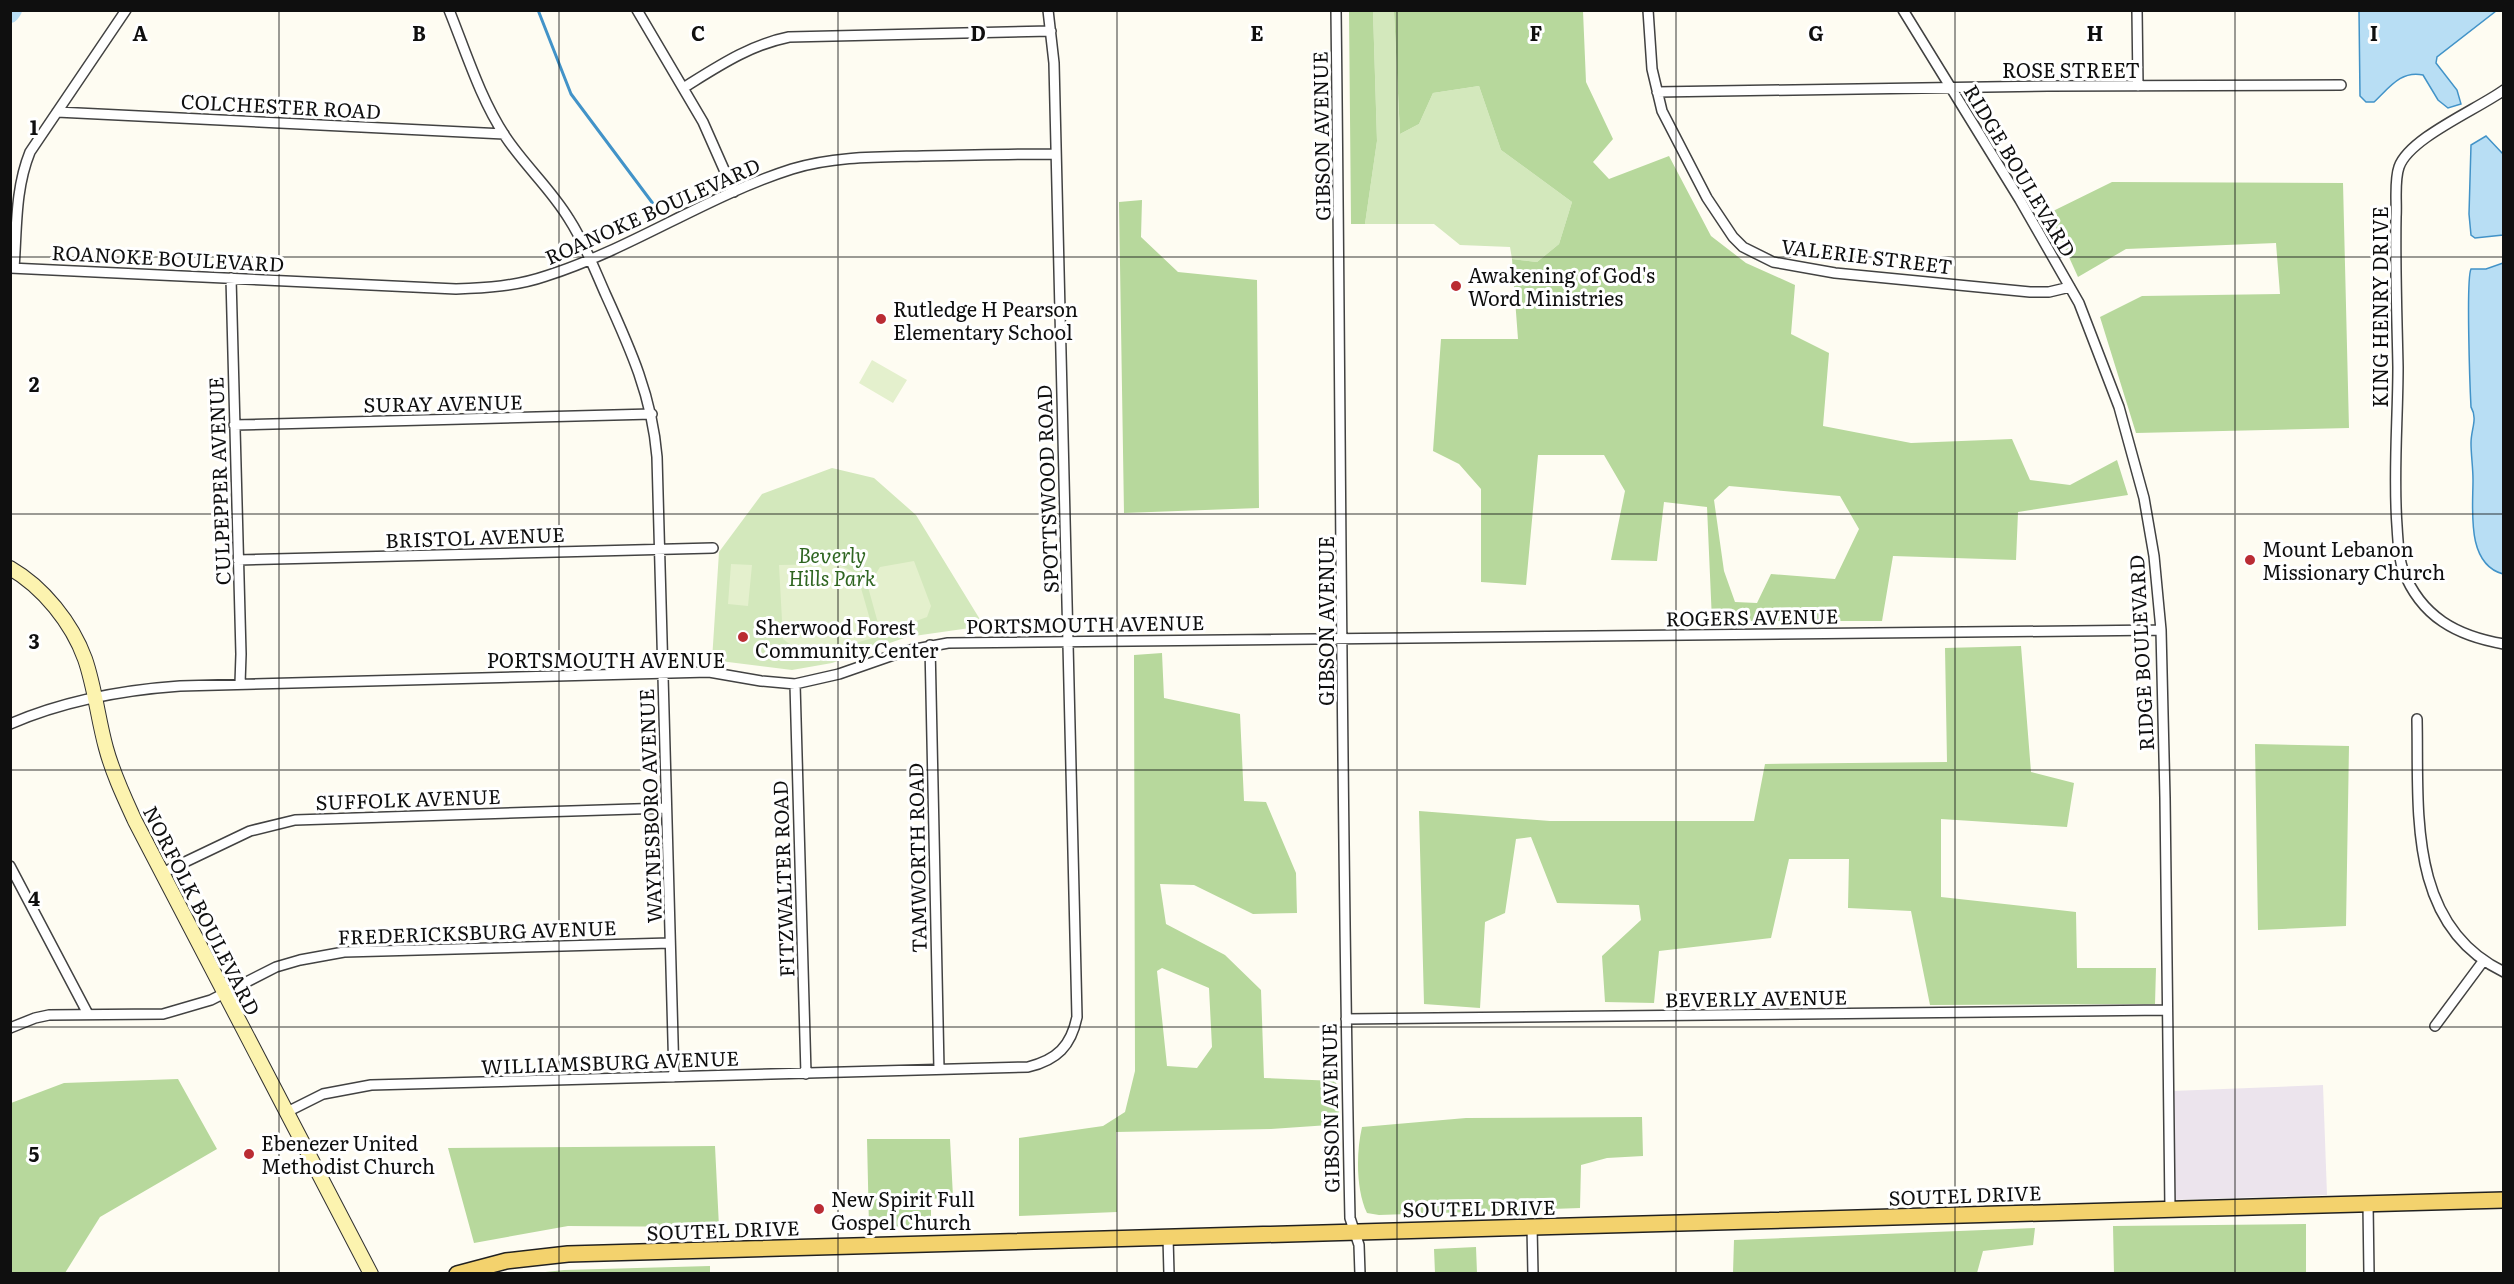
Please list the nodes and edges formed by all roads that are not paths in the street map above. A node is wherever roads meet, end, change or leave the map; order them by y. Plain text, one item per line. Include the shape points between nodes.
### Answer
1 (126, 10) edge
2 (449, 10) edge
3 (637, 10) edge
4 (1048, 10) edge
5 (1336, 10) edge
6 (1648, 10) edge
7 (1903, 10) edge
8 (2138, 10) edge
9 (1051, 31) junction
10 (2341, 85) dead end
11 (2138, 86) junction
12 (683, 87) junction
13 (1951, 88) junction
14 (1657, 92) junction
15 (2501, 92) edge
16 (57, 112) junction
17 (504, 134) junction
18 (1056, 154) junction
19 (735, 192) junction
20 (590, 260) junction
21 (12, 268) edge
22 (231, 278) junction
23 (2070, 287) junction
24 (652, 414) junction
25 (234, 425) junction
26 (660, 548) junction
27 (713, 548) dead end
28 (238, 560) junction
29 (10, 568) edge
30 (2161, 630) junction
31 (1343, 639) junction
32 (1068, 642) junction
33 (2504, 644) edge
34 (930, 645) junction
35 (663, 673) junction
36 (240, 684) junction
37 (795, 684) junction
38 (94, 699) junction
39 (2416, 719) dead end
40 (10, 724) edge
41 (666, 808) junction
42 (12, 872) edge
43 (162, 873) junction
44 (670, 943) junction
45 (2484, 960) junction
46 (2504, 972) edge
47 (225, 994) junction
48 (2167, 1011) junction
49 (88, 1014) junction
50 (1346, 1019) junction
51 (2435, 1026) dead end
52 (10, 1028) edge
53 (939, 1069) junction
54 (806, 1074) junction
55 (674, 1077) junction
56 (287, 1112) junction
57 (2504, 1200) edge
58 (2368, 1204) junction
59 (2170, 1209) junction
60 (1532, 1227) junction
61 (1354, 1231) junction
62 (1168, 1237) junction
63 (371, 1274) edge
64 (457, 1274) edge
65 (1169, 1274) edge
66 (1360, 1274) edge
67 (1533, 1274) edge
68 (2369, 1274) edge

1 - 16 street
2 - 17 street, WAYNESBORO AVENUE
3 - 12 street
4 - 9 street, SPOTTSWOOD ROAD
5 - 31 street, GIBSON AVENUE
6 - 14 street, VALERIE STREET
7 - 13 street, RIDGE BOULEVARD
8 - 11 street
9 - 12 street via 789,38 758,45
9 - 18 street, SPOTTSWOOD ROAD
10 - 11 street, ROSE STREET
11 - 13 street, ROSE STREET
12 - 19 street
13 - 14 street, ROSE STREET
13 - 23 street, RIDGE BOULEVARD
14 - 23 street, VALERIE STREET via 1662,111 1707,198 1734,237 1759,256 1835,273 2001,290 2049,292
15 - 33 street, KING HENRY DRIVE via 2407,153 2398,168 2396,508 2399,553 2416,595 2436,619 2474,639
16 - 17 street, COLCHESTER ROAD
16 - 21 street via 22,170
17 - 20 street, WAYNESBORO AVENUE via 558,202
18 - 19 street, ROANOKE BOULEVARD via 850,158 795,168
18 - 32 street, SPOTTSWOOD ROAD
19 - 20 street, ROANOKE BOULEVARD
20 - 22 street, ROANOKE BOULEVARD via 526,281 477,289
20 - 24 street, WAYNESBORO AVENUE via 635,360
21 - 22 street, ROANOKE BOULEVARD
22 - 25 street, CULPEPPER AVENUE
23 - 30 street, RIDGE BOULEVARD via 2095,340 2134,459 2154,556
24 - 25 street, SURAY AVENUE
24 - 26 street, WAYNESBORO AVENUE
25 - 28 street, CULPEPPER AVENUE
26 - 27 street, BRISTOL AVENUE
26 - 28 street, BRISTOL AVENUE
26 - 35 street, WAYNESBORO AVENUE
28 - 36 street, CULPEPPER AVENUE
29 - 38 street, NORFOLK BOULEVARD via 39,590 77,641
30 - 31 street, ROGERS AVENUE
30 - 48 street, RIDGE BOULEVARD
31 - 32 street, PORTSMOUTH AVENUE
31 - 50 street, GIBSON AVENUE
32 - 34 street, PORTSMOUTH AVENUE
32 - 53 street, SPOTTSWOOD ROAD via 1077,1017 1074,1032 1061,1053 1041,1064
34 - 37 street, PORTSMOUTH AVENUE via 839,675
34 - 53 street, TAMWORTH ROAD
35 - 36 street, PORTSMOUTH AVENUE
35 - 37 street, PORTSMOUTH AVENUE via 709,672
35 - 41 street, WAYNESBORO AVENUE
36 - 38 street, PORTSMOUTH AVENUE via 154,688
37 - 54 street, FITZWALTER ROAD
38 - 40 street, PORTSMOUTH AVENUE
38 - 43 street, NORFOLK BOULEVARD via 119,787
39 - 45 street via 2421,843 2429,885 2449,924
41 - 43 street, SUFFOLK AVENUE via 295,820 250,831
41 - 44 street, WAYNESBORO AVENUE
42 - 49 street
43 - 47 street, NORFOLK BOULEVARD
44 - 47 street, FREDERICKSBURG AVENUE via 344,952 276,968
44 - 55 street, WAYNESBORO AVENUE
45 - 46 street
45 - 51 street
47 - 49 street, FREDERICKSBURG AVENUE via 163,1014
47 - 56 street, NORFOLK BOULEVARD
48 - 50 street, BEVERLY AVENUE
48 - 59 street, RIDGE BOULEVARD
49 - 52 street, FREDERICKSBURG AVENUE via 50,1015
50 - 61 street, GIBSON AVENUE via 1350,1218
53 - 54 street, WILLIAMSBURG AVENUE
54 - 55 street, WILLIAMSBURG AVENUE
55 - 56 street, WILLIAMSBURG AVENUE via 354,1087 323,1094
56 - 63 street, NORFOLK BOULEVARD
57 - 58 main road, SOUTEL DRIVE
58 - 59 main road, SOUTEL DRIVE
58 - 68 street
59 - 60 main road, SOUTEL DRIVE
60 - 61 main road, SOUTEL DRIVE
60 - 67 street
61 - 62 main road, SOUTEL DRIVE
61 - 66 street, GIBSON AVENUE via 1359,1245
62 - 64 main road, SOUTEL DRIVE via 568,1254 506,1261
62 - 65 street

